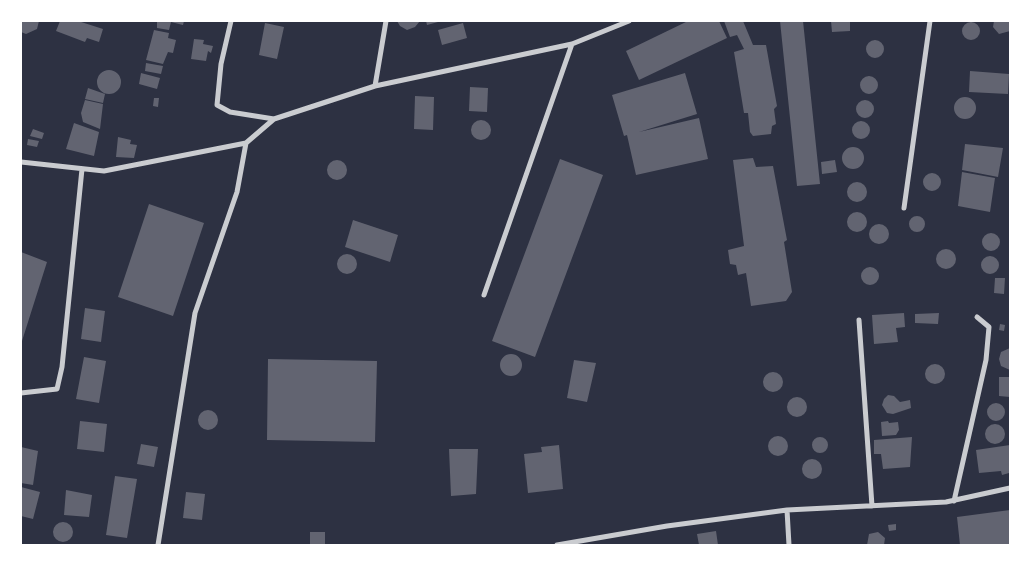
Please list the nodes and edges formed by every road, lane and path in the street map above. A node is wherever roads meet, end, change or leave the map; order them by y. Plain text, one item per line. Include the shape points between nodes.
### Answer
1 (231, 21) edge
2 (386, 21) edge
3 (629, 21) edge
4 (930, 21) edge
5 (572, 44) junction
6 (375, 86) junction
7 (274, 119) junction
8 (246, 143) junction
9 (21, 162) edge
10 (82, 168) junction
11 (904, 208) dead end
12 (484, 295) dead end
13 (977, 317) dead end
14 (859, 320) dead end
15 (21, 393) edge
16 (1010, 488) edge
17 (954, 501) junction
18 (872, 506) junction
19 (787, 510) junction
20 (158, 545) edge
21 (557, 545) edge
22 (789, 545) edge

1 - 7 street via 221,64 217,105 230,112
2 - 6 street
3 - 5 street
4 - 11 street
5 - 6 street
5 - 12 street
6 - 7 street
7 - 8 street
8 - 10 street via 104,171
8 - 20 street via 237,192 195,313
9 - 10 street
10 - 15 street via 57,389
13 - 17 street via 989,327 986,360
14 - 18 street
16 - 17 street
17 - 18 street
18 - 19 street
19 - 21 street
19 - 22 street

